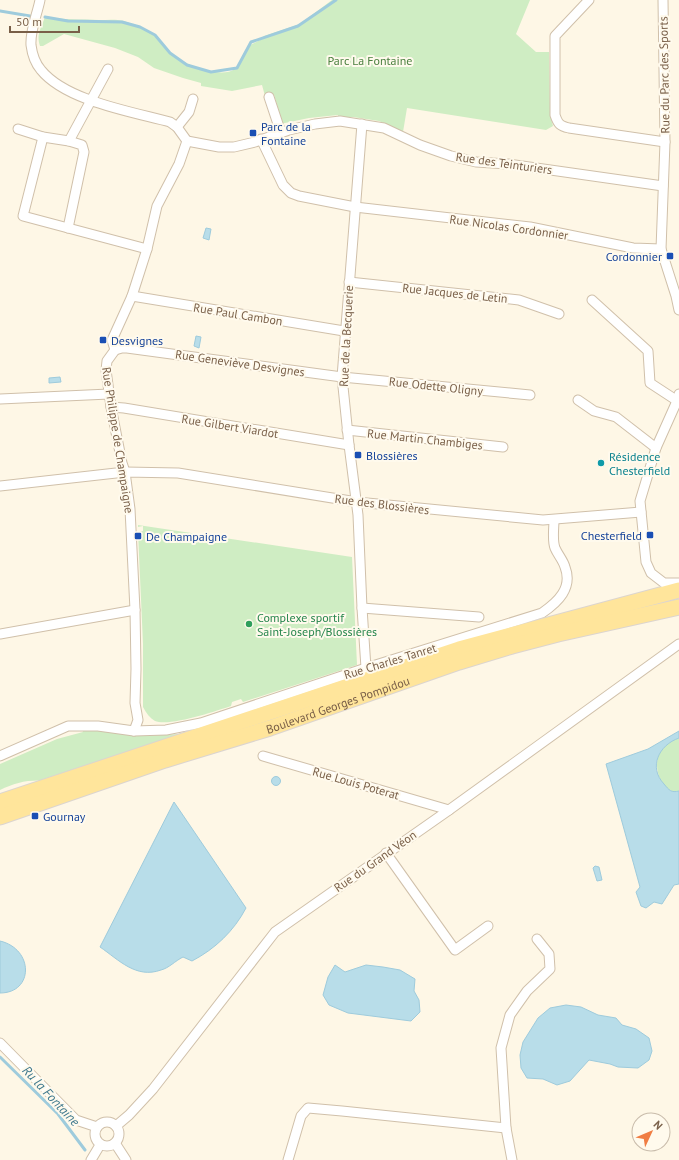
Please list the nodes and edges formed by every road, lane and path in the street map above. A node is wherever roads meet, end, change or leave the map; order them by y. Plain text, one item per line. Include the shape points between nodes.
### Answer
1 (40, 0) edge
2 (589, 0) edge
3 (663, 0) edge
4 (108, 69) dead end
5 (269, 97) dead end
6 (193, 99) dead end
7 (90, 100) junction
8 (362, 124) junction
9 (177, 127) junction
10 (18, 129) dead end
11 (281, 132) junction
12 (43, 137) junction
13 (262, 139) junction
14 (69, 141) junction
15 (187, 141) junction
16 (665, 142) junction
17 (663, 186) junction
18 (355, 207) junction
19 (68, 228) junction
20 (147, 249) junction
21 (661, 249) junction
22 (349, 282) junction
23 (132, 296) junction
24 (678, 296) edge
25 (592, 300) dead end
26 (679, 310) edge
27 (559, 314) dead end
28 (344, 330) junction
29 (115, 350) junction
30 (342, 377) junction
31 (109, 394) junction
32 (530, 395) dead end
33 (0, 399) edge
34 (678, 399) edge
35 (578, 400) dead end
36 (111, 407) junction
37 (347, 430) junction
38 (349, 445) junction
39 (503, 447) dead end
40 (656, 448) junction
41 (125, 472) junction
42 (0, 486) edge
43 (357, 502) junction
44 (641, 512) junction
45 (554, 520) junction
46 (679, 583) edge
47 (679, 590) edge
48 (679, 607) edge
49 (362, 608) junction
50 (135, 610) junction
51 (479, 617) dead end
52 (0, 634) edge
53 (679, 644) edge
54 (366, 668) junction
55 (134, 732) junction
56 (0, 756) edge
57 (263, 756) dead end
58 (0, 802) edge
59 (448, 810) junction
60 (0, 817) edge
61 (386, 853) junction
62 (488, 926) dead end
63 (537, 939) dead end
64 (0, 1043) edge
65 (116, 1126) junction
66 (97, 1127) junction
67 (506, 1128) junction
68 (115, 1143) junction
69 (100, 1145) junction
70 (90, 1160) edge
71 (126, 1160) edge
72 (288, 1160) edge
73 (512, 1160) edge

1 - 7 street via 31,36 34,58 40,70 51,80
2 - 16 street, Rue du Parc des Sports via 555,36 557,122 562,127
3 - 16 street, Rue du Parc des Sports
4 - 7 street
5 - 11 street
6 - 9 street via 189,112
7 - 9 street via 170,122
7 - 14 street
8 - 11 street, Rue des Teinturiers via 340,121
8 - 17 street, Rue des Teinturiers via 384,128 420,145 476,162 508,164
8 - 18 street, Rue de la Becquerie
9 - 15 street
10 - 12 street
11 - 13 street, Rue des Teinturiers
12 - 14 street
12 - 19 street via 23,216
13 - 15 street, Rue des Teinturiers via 234,147
13 - 18 street, Rue Nicolas Cordonnier via 283,185 291,193
14 - 19 street via 82,145 84,152
15 - 20 street, Rue Philippe de Champaigne via 179,164 157,206
16 - 17 street
17 - 21 street
18 - 21 street, Rue Nicolas Cordonnier via 530,227 633,248
18 - 22 street, Rue de la Becquerie
19 - 20 street
20 - 23 street, Rue Philippe de Champaigne
21 - 24 street
22 - 27 street, Rue Jacques de Letin via 519,300
22 - 28 street, Rue de la Becquerie
23 - 28 street, Rue Paul Cambon
23 - 29 street, Rue Philippe de Champaigne via 112,340
24 - 26 street
25 - 34 street via 648,351 650,383
28 - 30 street, Rue de la Becquerie
29 - 30 street, Rue Geneviève Desvignes via 127,348
29 - 31 street, Rue Philippe de Champaigne via 106,366
30 - 32 street, Rue Odette Oligny
30 - 37 street, Rue de la Becquerie
31 - 33 street
31 - 36 street, Rue Philippe de Champaigne
34 - 40 street
35 - 40 street via 594,411 616,417
36 - 38 street, Rue Gilbert Viardot
36 - 41 street, Rue Philippe de Champaigne
37 - 38 street, Rue de la Becquerie
37 - 39 street, Rue Martin Chambiges
38 - 43 street, Rue de la Becquerie
40 - 44 street via 640,501
41 - 42 street, Rue des Blossières
41 - 43 street, Rue des Blossières via 178,473
41 - 50 street, Rue Philippe de Champaigne via 130,509
43 - 45 street, Rue des Blossières
43 - 49 street, Rue de la Becquerie
44 - 45 street, Rue des Blossières
44 - 46 street via 646,562 651,574 664,583
45 - 54 street, Rue Charles Tanret via 555,547 566,568 567,581 565,593 555,604 542,613
47 - 58 main road, Boulevard Georges Pompidou via 459,649
48 - 60 main road, Boulevard Georges Pompidou via 497,650
49 - 51 street
49 - 54 street, Rue de la Becquerie
50 - 52 street
50 - 55 street, Rue Philippe de Champaigne via 135,703 138,720
53 - 59 street, Rue du Grand Véon
54 - 55 street, Rue Charles Tanret via 200,723 166,730
55 - 56 street, Rue Charles Tanret via 98,726 68,726
57 - 59 street, Rue Louis Poterat
59 - 61 street, Rue du Grand Véon
61 - 62 street via 454,950
61 - 65 street, Rue du Grand Véon via 275,932 153,1089 130,1115
63 - 67 street via 549,954 550,969 527,991 510,1016 501,1048
64 - 66 street via 76,1120
65 - 66 street via 114,1123 102,1122
65 - 68 street via 119,1137
66 - 69 street via 94,1134
67 - 72 street via 308,1108 300,1116
67 - 73 street
68 - 69 street via 108,1146
68 - 71 street
69 - 70 street

